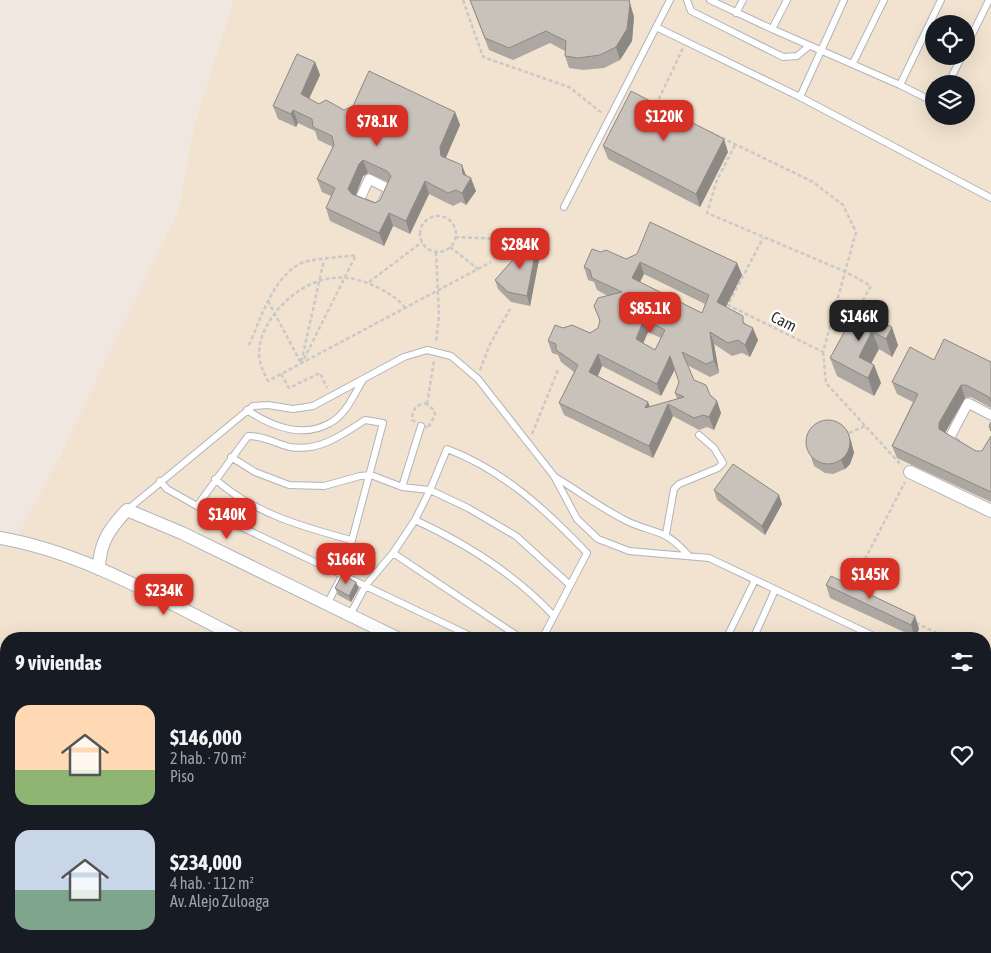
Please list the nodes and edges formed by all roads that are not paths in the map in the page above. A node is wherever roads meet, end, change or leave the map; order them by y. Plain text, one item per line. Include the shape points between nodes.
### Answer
1 (670, 0) edge
2 (687, 0) edge
3 (710, 0) edge
4 (743, 0) edge
5 (786, 0) edge
6 (844, 0) edge
7 (884, 0) edge
8 (941, 0) edge
9 (989, 0) edge
10 (736, 13) junction
11 (656, 27) junction
12 (772, 29) junction
13 (975, 29) edge
14 (809, 46) junction
15 (820, 51) junction
16 (853, 63) junction
17 (900, 85) junction
18 (800, 96) junction
19 (925, 98) edge
20 (991, 198) edge
21 (564, 207) dead end
22 (364, 379) junction
23 (247, 410) junction
24 (991, 415) edge
25 (421, 426) road end
26 (699, 435) dead end
27 (967, 448) edge
28 (231, 457) junction
29 (371, 475) junction
30 (909, 475) road end
31 (554, 476) junction
32 (215, 479) junction
33 (160, 481) junction
34 (402, 487) junction
35 (430, 490) junction
36 (197, 506) junction
37 (127, 510) junction
38 (991, 511) edge
39 (415, 520) junction
40 (666, 534) junction
41 (0, 538) edge
42 (351, 540) junction
43 (393, 553) junction
44 (688, 555) junction
45 (99, 569) junction
46 (343, 574) junction
47 (755, 580) junction
48 (366, 585) junction
49 (570, 585) junction
50 (775, 590) junction
51 (327, 604) junction
52 (350, 615) junction
53 (554, 616) junction
54 (227, 632) edge
55 (385, 632) edge
56 (463, 632) edge
57 (512, 632) edge
58 (546, 632) edge
59 (729, 632) edge
60 (756, 632) edge
61 (865, 632) edge

1 - 11 lane
2 - 14 lane via 691,11 783,58 797,56
3 - 10 lane
4 - 10 lane
5 - 12 lane
6 - 15 lane
7 - 16 lane
8 - 17 lane
9 - 13 lane
10 - 12 lane
11 - 18 lane
11 - 21 lane
12 - 14 lane
14 - 15 lane
15 - 16 lane
15 - 18 lane
16 - 17 lane
17 - 19 lane
18 - 20 lane
22 - 23 lane via 303,409 261,405
22 - 23 lane via 345,410 331,423 317,428 287,430
22 - 31 lane via 404,357 427,350 459,361 478,379
23 - 33 lane
24 - 27 street via 968,403 949,439
25 - 34 lane
26 - 40 lane via 714,448 723,462 718,468 674,489
28 - 29 lane via 266,478 294,486 324,486
28 - 29 lane via 248,436 275,440 288,447 313,446 332,440 365,420 373,420 383,423
28 - 32 lane
29 - 34 lane
29 - 42 lane
30 - 38 street
31 - 40 lane via 623,519
31 - 44 lane via 577,519 598,539 629,551
32 - 36 lane
32 - 42 lane via 277,517
33 - 36 lane
33 - 37 lane
34 - 35 lane
35 - 39 lane
35 - 49 lane via 516,536
35 - 49 lane via 447,449 497,473 539,506 588,553
36 - 46 lane
37 - 45 street via 109,529 99,556
37 - 51 street via 182,533
39 - 43 lane
39 - 53 lane via 485,558 535,596
40 - 44 lane
41 - 45 street via 62,552
42 - 46 lane
43 - 48 lane
43 - 57 lane
44 - 47 lane via 709,558
45 - 54 street
46 - 48 lane
46 - 51 lane
47 - 50 lane
47 - 59 lane
48 - 52 lane
48 - 56 lane
49 - 53 lane
50 - 60 lane
50 - 61 lane
51 - 52 street
52 - 55 street
53 - 58 lane

